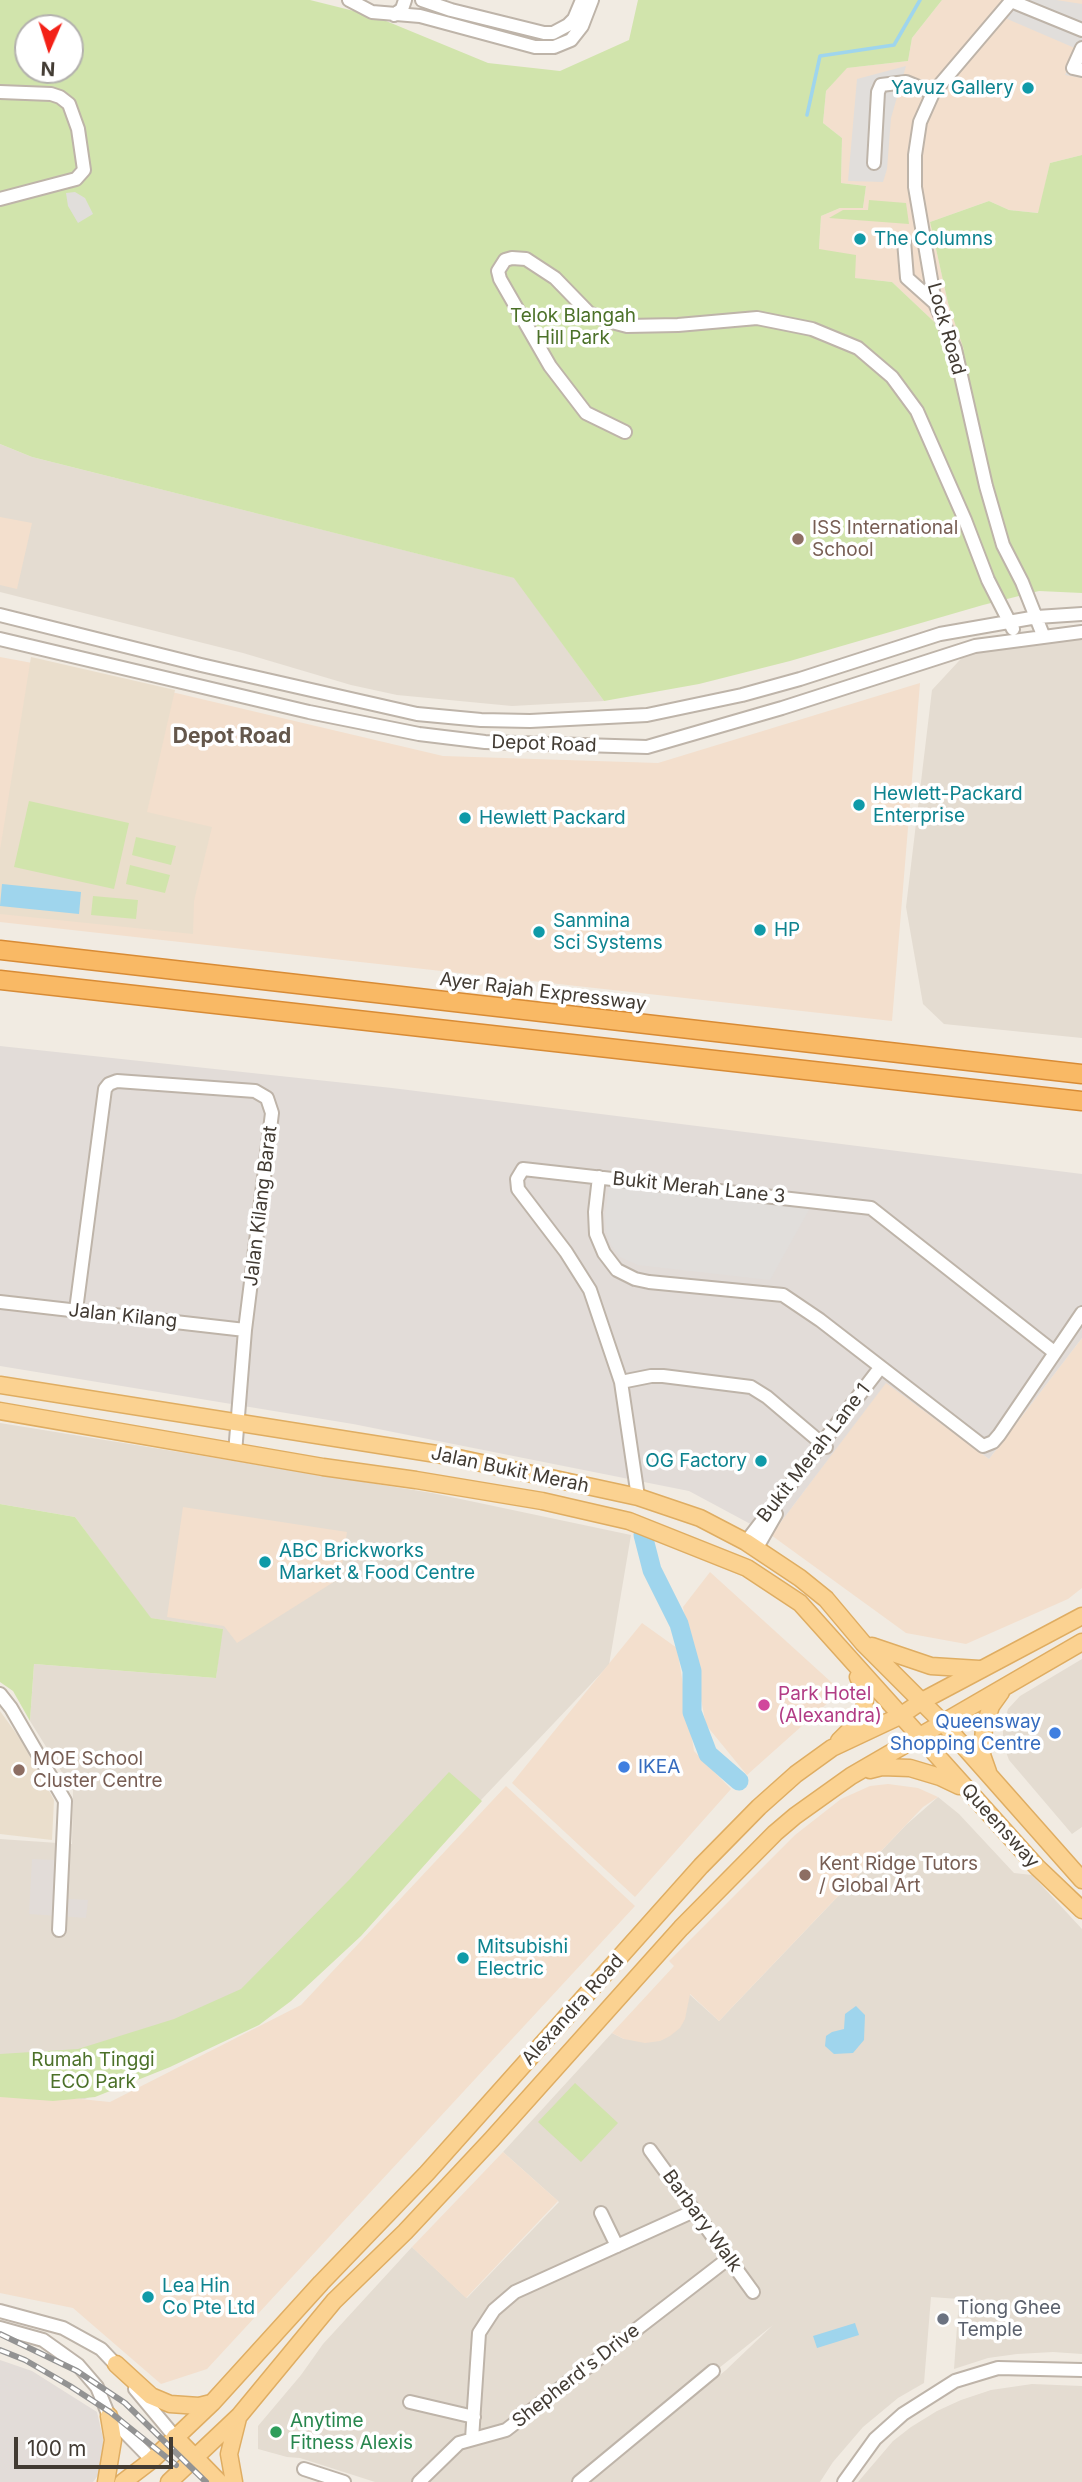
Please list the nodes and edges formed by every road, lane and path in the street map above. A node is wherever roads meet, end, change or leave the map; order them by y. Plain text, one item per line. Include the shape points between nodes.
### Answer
1 (349, 0) edge
2 (405, 0) edge
3 (422, 0) edge
4 (582, 0) edge
5 (592, 0) edge
6 (1011, 0) edge
7 (394, 15) junction
8 (1082, 30) edge
9 (1082, 48) edge
10 (1082, 70) edge
11 (0, 92) edge
12 (933, 93) junction
13 (874, 163) dead end
14 (0, 199) edge
15 (904, 241) dead end
16 (935, 303) junction
17 (625, 432) dead end
18 (1082, 614) edge
19 (0, 615) edge
20 (1037, 617) junction
21 (1011, 621) junction
22 (1082, 632) edge
23 (1043, 635) junction
24 (0, 639) edge
25 (1017, 639) junction
26 (0, 950) edge
27 (0, 980) edge
28 (1082, 1074) edge
29 (1082, 1101) edge
30 (599, 1177) junction
31 (0, 1301) edge
32 (76, 1310) junction
33 (1082, 1313) edge
34 (245, 1330) junction
35 (1054, 1352) junction
36 (882, 1370) junction
37 (621, 1382) junction
38 (0, 1385) edge
39 (98, 1400) junction
40 (0, 1411) edge
41 (238, 1423) junction
42 (125, 1433) junction
43 (824, 1445) junction
44 (235, 1452) junction
45 (513, 1469) junction
46 (508, 1495) junction
47 (638, 1497) junction
48 (751, 1546) junction
49 (1082, 1616) edge
50 (1082, 1642) edge
51 (863, 1643) junction
52 (846, 1656) junction
53 (982, 1669) junction
54 (1006, 1685) junction
55 (0, 1694) edge
56 (922, 1701) junction
57 (900, 1716) junction
58 (943, 1723) junction
59 (920, 1738) junction
60 (832, 1748) junction
61 (851, 1776) junction
62 (990, 1778) junction
63 (967, 1790) junction
64 (765, 1802) junction
65 (795, 1816) junction
66 (1082, 1880) edge
67 (1082, 1910) edge
68 (59, 1930) dead end
69 (650, 2150) dead end
70 (694, 2211) junction
71 (601, 2213) dead end
72 (617, 2246) junction
73 (729, 2258) junction
74 (317, 2287) junction
75 (753, 2292) dead end
76 (334, 2301) junction
77 (0, 2311) edge
78 (0, 2328) edge
79 (116, 2364) junction
80 (1082, 2370) edge
81 (713, 2371) dead end
82 (410, 2402) dead end
83 (212, 2403) junction
84 (109, 2416) junction
85 (239, 2416) junction
86 (474, 2417) junction
87 (175, 2437) junction
88 (472, 2439) junction
89 (195, 2458) junction
90 (152, 2460) junction
91 (304, 2469) dead end
92 (172, 2481) edge
93 (106, 2482) edge
94 (123, 2482) edge
95 (219, 2482) edge
96 (234, 2482) edge
97 (344, 2482) edge
98 (419, 2482) edge
99 (579, 2482) edge
100 (844, 2482) edge

1 - 7 street via 372,12
2 - 7 street
3 - 4 street via 544,33 568,25
5 - 7 street via 571,40 554,47 535,47 420,16
6 - 8 street
6 - 12 street, Lock Road
9 - 10 street via 1073,68
11 - 14 street via 51,94 69,104 84,170 76,179
12 - 13 street via 906,82 881,85
12 - 16 street, Lock Road via 920,122 915,187
15 - 16 street via 907,278
16 - 20 street, Lock Road via 955,349 1003,545
17 - 21 street via 586,413 550,366 500,279 499,267 505,260 526,259 555,278 589,313 627,326 757,318 813,329 858,348 892,377 918,411 988,580
18 - 20 street, Depot Road
19 - 21 street, Depot Road via 417,714 530,721 648,715 800,679 940,634
20 - 21 street, Depot Road
20 - 23 street, Lock Road
21 - 25 street
22 - 23 street, Depot Road
23 - 25 street, Depot Road
24 - 25 street, Depot Road via 419,734 485,742 647,747 975,646
26 - 28 highway, Ayer Rajah Expressway
27 - 29 highway
30 - 35 street, Bukit Merah Lane 3 via 871,1208
30 - 36 street, Bukit Merah Lane 3 via 596,1234 617,1270 649,1282 783,1295
30 - 37 street via 523,1169 517,1184 590,1290
31 - 32 street, Jalan Kilang
32 - 34 street, Jalan Kilang
32 - 34 street, Jalan Kilang Barat via 109,1084 256,1091 267,1098 272,1113
33 - 35 street, Bukit Merah Lane 1
34 - 41 street, Jalan Kilang Barat
35 - 36 street, Bukit Merah Lane 1 via 999,1435 983,1446
36 - 43 street, Bukit Merah Lane 1
37 - 43 street via 663,1376 751,1387
37 - 47 street
38 - 39 main road, Jalan Bukit Merah
39 - 41 main road, Jalan Bukit Merah
39 - 42 main road via 101,1421
40 - 42 main road, Jalan Bukit Merah
41 - 44 street, Jalan Kilang Barat
41 - 45 main road, Jalan Bukit Merah
42 - 44 main road, Jalan Bukit Merah
43 - 48 street, Bukit Merah Lane 1
44 - 46 main road, Jalan Bukit Merah
45 - 46 main road
45 - 47 main road, Jalan Bukit Merah
46 - 52 main road, Jalan Bukit Merah via 629,1521 747,1568 800,1603
47 - 48 main road, Jalan Bukit Merah via 700,1518
48 - 51 main road, Jalan Bukit Merah via 826,1599
49 - 53 main road, Alexandra Road
50 - 54 main road, Alexandra Road
51 - 53 main road via 931,1667
51 - 56 main road, Jalan Bukit Merah
52 - 57 main road, Jalan Bukit Merah
52 - 60 main road via 866,1691 864,1709
53 - 56 main road, Alexandra Road
54 - 58 main road, Alexandra Road
54 - 62 main road via 991,1706 984,1728 982,1755
55 - 68 street via 65,1801
56 - 57 main road, Alexandra Road
56 - 58 main road, Jalan Bukit Merah
57 - 59 main road, Jalan Bukit Merah
57 - 60 main road, Alexandra Road
58 - 59 main road, Alexandra Road
58 - 62 main road, Queensway
59 - 61 main road, Alexandra Road
59 - 63 main road, Queensway
60 - 64 main road, Alexandra Road
61 - 63 main road via 882,1767 910,1768
61 - 65 main road, Alexandra Road
62 - 66 main road, Queensway
63 - 67 main road, Queensway
64 - 65 main road via 787,1801
64 - 74 main road, Alexandra Road via 701,1866 427,2172
65 - 76 main road, Alexandra Road via 699,1910 492,2139
69 - 70 street, Barbary Walk
70 - 72 street
70 - 73 street, Barbary Walk
71 - 72 street
72 - 86 street via 515,2292 494,2310 479,2333
73 - 75 street, Barbary Walk
73 - 88 street, Shepherd's Drive via 506,2430
74 - 76 main road via 316,2303
74 - 83 main road, Alexandra Road
76 - 85 main road, Alexandra Road
77 - 79 street via 63,2328 101,2349
78 - 84 street via 58,2348 97,2387
79 - 83 main road via 151,2396 170,2404
79 - 87 street
80 - 100 street via 998,2368 954,2381 903,2414 875,2439
81 - 99 street
82 - 86 street
83 - 87 main road, Alexandra Road
84 - 90 street
84 - 93 main road via 113,2440
85 - 89 main road, Alexandra Road
85 - 96 main road via 229,2454
86 - 88 street
87 - 89 main road
87 - 90 main road, Alexandra Road
88 - 98 street, Shepherd's Drive via 459,2443
89 - 92 main road, Alexandra Road
89 - 95 main road
90 - 92 main road
90 - 94 main road, Alexandra Road
91 - 97 street

